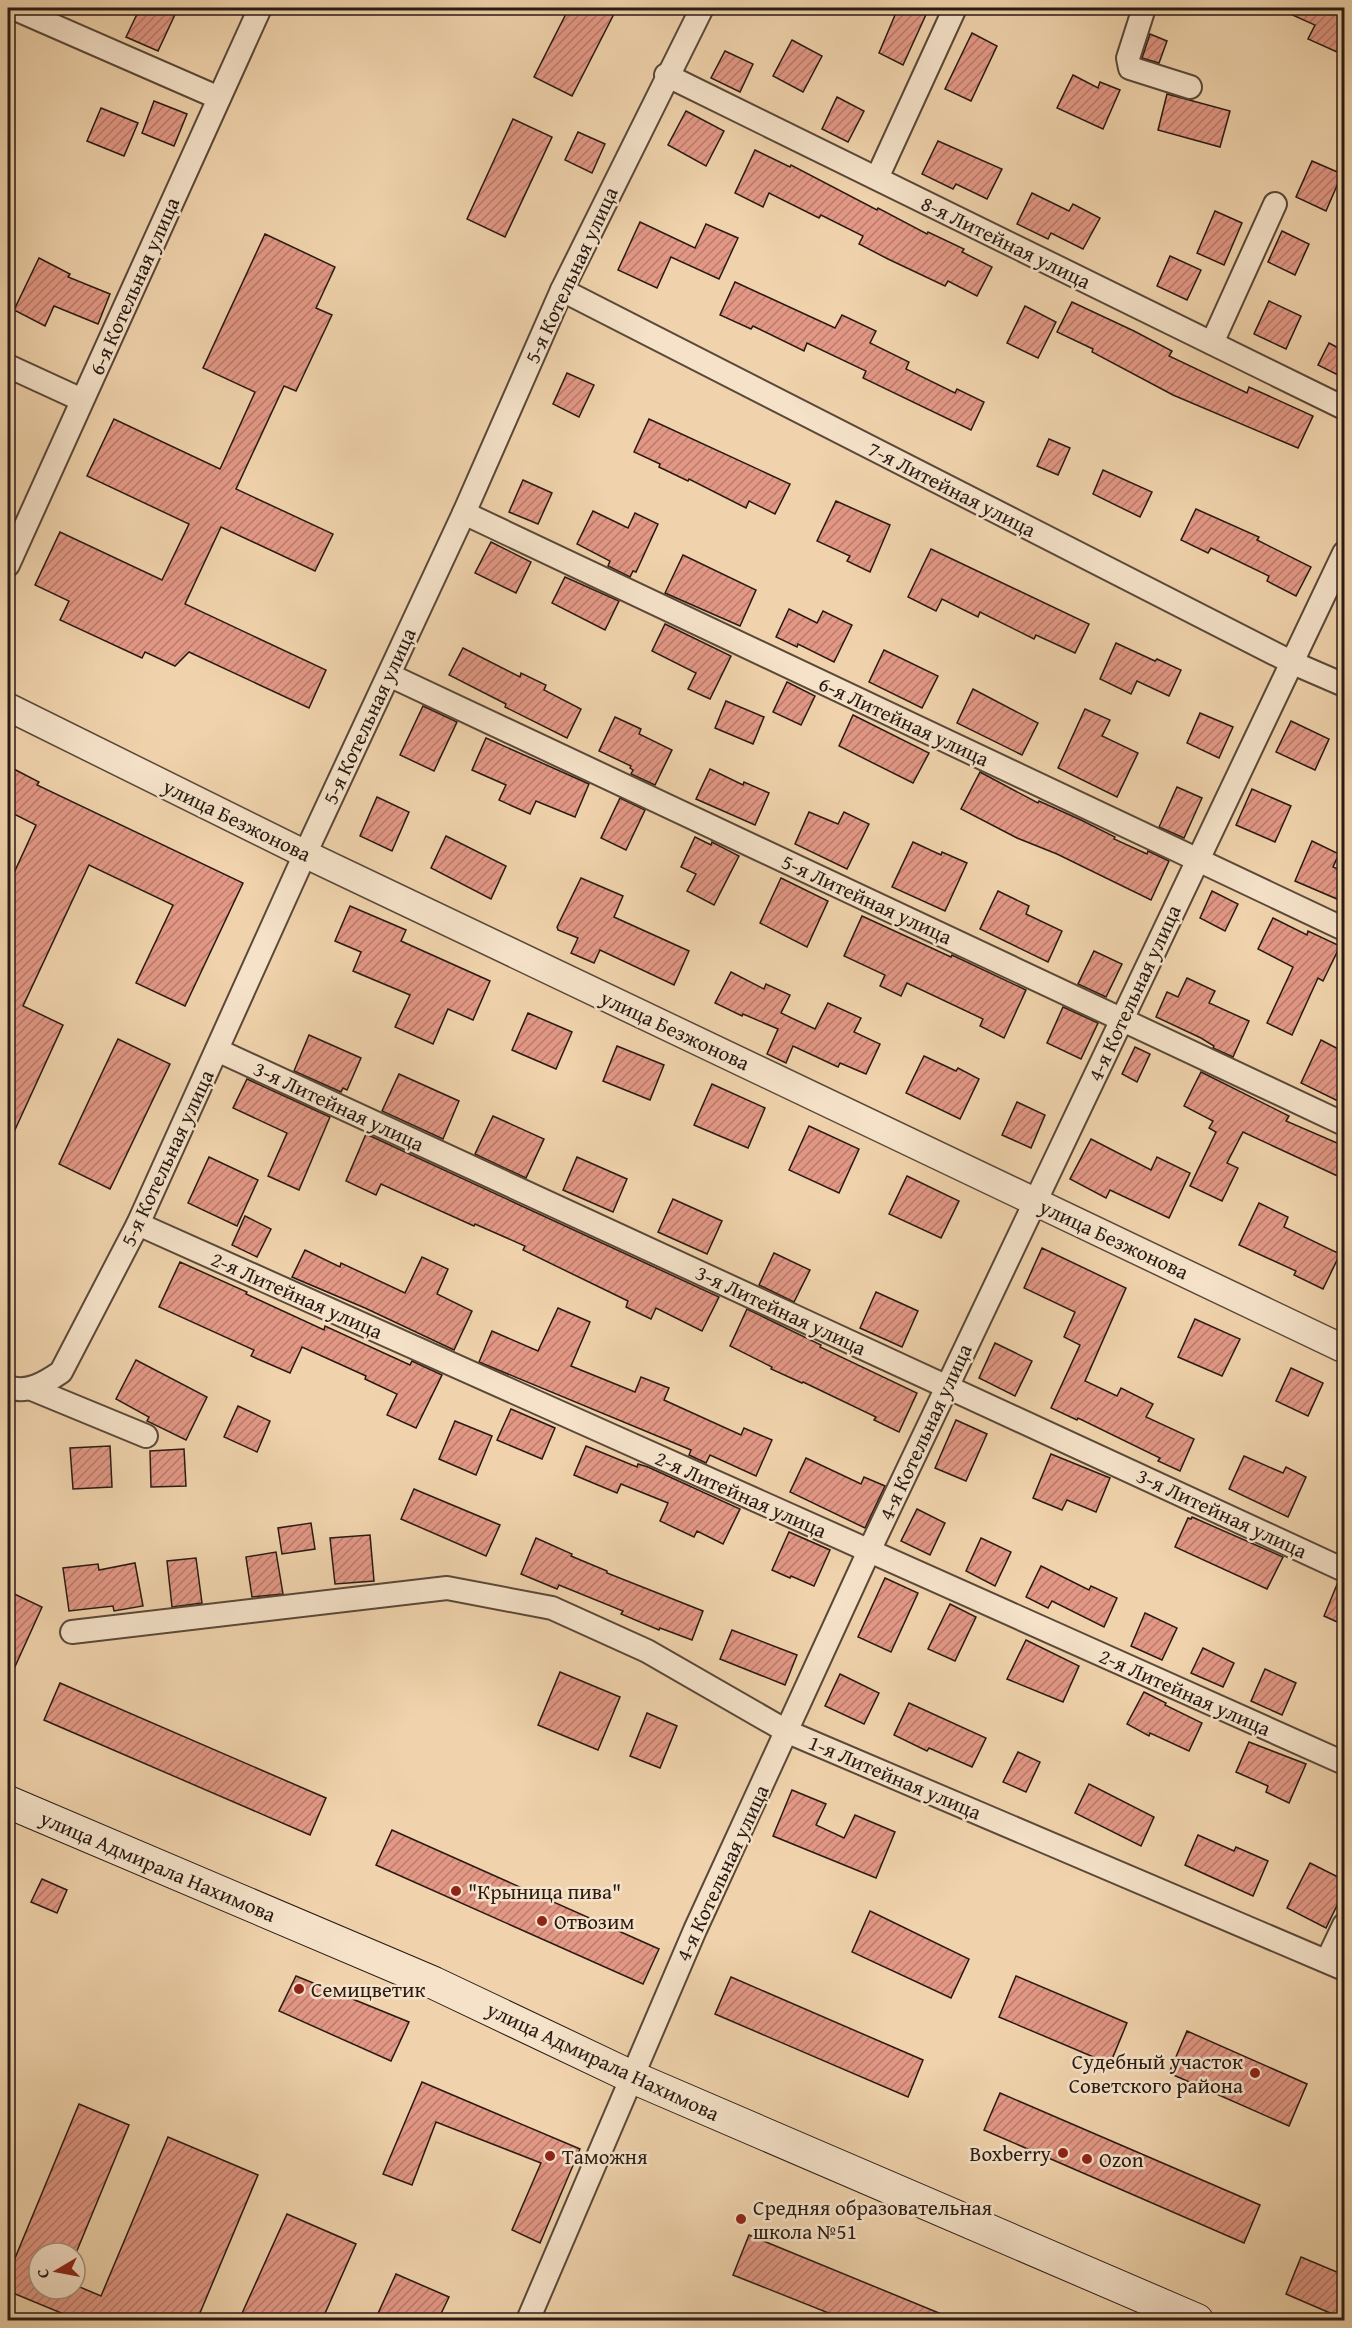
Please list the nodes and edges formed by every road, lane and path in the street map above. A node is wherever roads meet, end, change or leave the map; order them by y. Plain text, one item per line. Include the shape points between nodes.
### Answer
1 (13, 8) edge
2 (260, 8) edge
3 (702, 8) edge
4 (955, 8) edge
5 (1144, 8) edge
6 (666, 75) junction
7 (1190, 87) dead end
8 (219, 98) junction
9 (877, 178) junction
10 (1275, 204) dead end
11 (562, 290) junction
12 (1212, 343) junction
13 (8, 366) edge
14 (82, 400) junction
15 (1344, 408) edge
16 (464, 513) junction
17 (1344, 553) edge
18 (8, 565) edge
19 (1293, 663) junction
20 (389, 675) junction
21 (1344, 685) edge
22 (8, 707) edge
23 (305, 854) junction
24 (1198, 859) junction
25 (1344, 929) edge
26 (1122, 1019) junction
27 (217, 1050) junction
28 (1344, 1124) edge
29 (1035, 1202) junction
30 (138, 1224) junction
31 (1344, 1349) edge
32 (947, 1386) junction
33 (8, 1387) edge
34 (32, 1389) junction
35 (146, 1436) dead end
36 (868, 1551) junction
37 (1344, 1570) edge
38 (72, 1632) dead end
39 (788, 1732) junction
40 (1344, 1763) edge
41 (8, 1802) edge
42 (1344, 1925) edge
43 (1336, 1965) edge
44 (632, 2077) junction
45 (528, 2320) edge
46 (1197, 2320) edge

1 - 8 street
2 - 8 street, 6-я Котельная улица
3 - 6 street, 5-я Котельная улица
4 - 9 street
5 - 7 street via 1128,58 1130,68
6 - 9 street, 8-я Литейная улица
6 - 11 street, 5-я Котельная улица
8 - 14 street, 6-я Котельная улица
9 - 12 street, 8-я Литейная улица
10 - 12 street
11 - 16 street, 5-я Котельная улица
11 - 19 street, 7-я Литейная улица
12 - 15 street, 8-я Литейная улица
13 - 14 street
14 - 18 street, 6-я Котельная улица
16 - 20 street, 5-я Котельная улица
16 - 24 street, 6-я Литейная улица
17 - 19 street, 4-я Котельная улица
19 - 21 street, 7-я Литейная улица
19 - 24 street, 4-я Котельная улица
20 - 23 street, 5-я Котельная улица
20 - 26 street, 5-я Литейная улица
22 - 23 street, улица Безжонова
23 - 27 street, 5-я Котельная улица
23 - 29 street, улица Безжонова
24 - 25 street, 6-я Литейная улица
24 - 26 street, 4-я Котельная улица
26 - 28 street, 5-я Литейная улица
26 - 29 street, 4-я Котельная улица
27 - 30 street, 5-я Котельная улица
27 - 32 street, 3-я Литейная улица
29 - 31 street, улица Безжонова
29 - 32 street, 4-я Котельная улица
30 - 34 street, 5-я Котельная улица via 61,1372
30 - 36 street, 2-я Литейная улица
32 - 36 street, 4-я Котельная улица
32 - 37 street, 3-я Литейная улица
33 - 34 street
34 - 35 street
36 - 39 street, 4-я Котельная улица
36 - 40 street, 2-я Литейная улица
38 - 39 street, 1-я Литейная улица via 447,1588 552,1608 646,1651
39 - 43 street, 1-я Литейная улица
39 - 44 street, 4-я Котельная улица via 695,1930
41 - 44 main road, улица Адмирала Нахимова via 434,1983
42 - 43 street
44 - 45 street, 4-я Котельная улица
44 - 46 main road, улица Адмирала Нахимова

